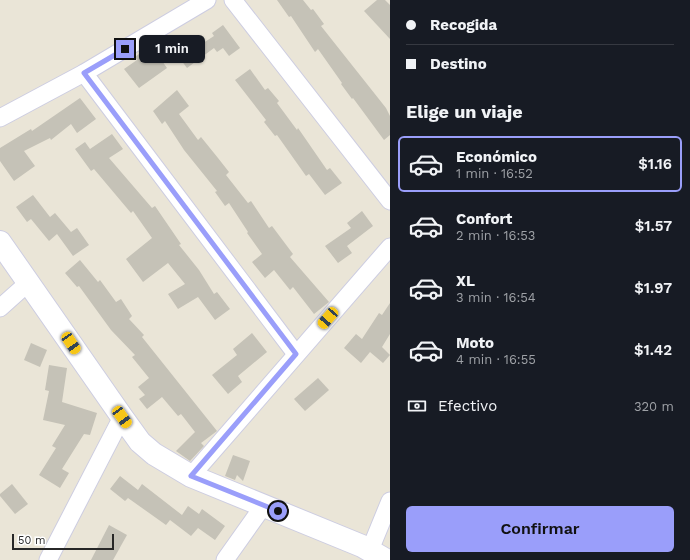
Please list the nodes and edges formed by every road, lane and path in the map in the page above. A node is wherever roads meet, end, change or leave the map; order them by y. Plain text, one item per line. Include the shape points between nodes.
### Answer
1 (207, 0) edge
2 (233, 0) edge
3 (84, 73) junction
4 (0, 118) edge
5 (390, 201) edge
6 (0, 242) edge
7 (390, 247) edge
8 (29, 282) junction
9 (0, 308) edge
10 (296, 354) junction
11 (122, 417) junction
12 (191, 476) junction
13 (390, 501) edge
14 (264, 505) junction
15 (378, 555) edge
16 (48, 560) edge
17 (225, 560) edge

1 - 3 street
2 - 5 street
3 - 4 street
3 - 10 street
6 - 8 main road
7 - 10 street
8 - 9 street
8 - 11 main road
10 - 12 street
11 - 12 main road via 140,442 154,454
11 - 16 street
12 - 14 main road
13 - 15 street
14 - 15 main road
14 - 17 street

